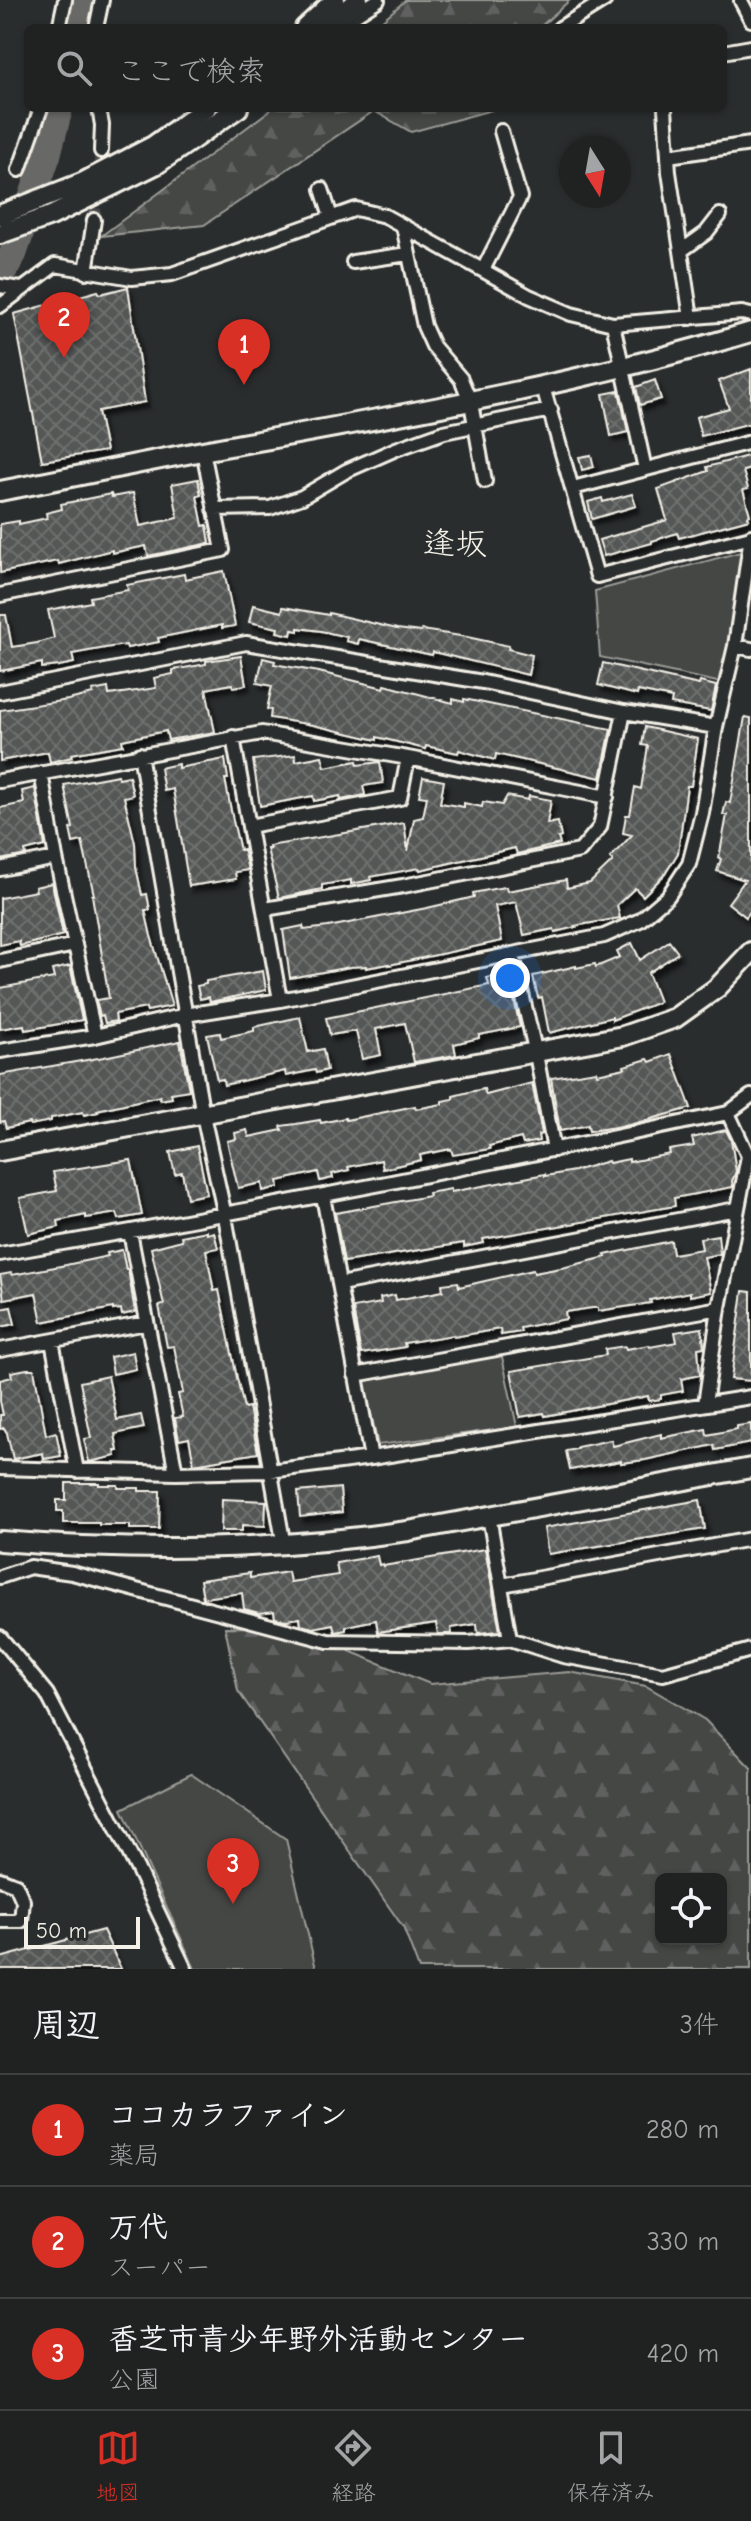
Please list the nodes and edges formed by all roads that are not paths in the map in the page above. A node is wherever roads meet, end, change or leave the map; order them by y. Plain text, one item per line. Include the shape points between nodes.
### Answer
1 (65, 0) edge
2 (102, 0) edge
3 (322, 0) edge
4 (335, 0) edge
5 (358, 0) edge
6 (378, 0) edge
7 (605, 0) edge
8 (741, 1) edge
9 (751, 20) edge
10 (60, 24) edge
11 (97, 24) edge
12 (307, 24) edge
13 (308, 24) edge
14 (332, 24) edge
15 (341, 24) edge
16 (566, 24) edge
17 (751, 47) edge
18 (727, 51) edge
19 (40, 112) edge
20 (100, 112) edge
21 (200, 112) edge
22 (232, 112) edge
23 (665, 112) edge
24 (501, 131) dead end
25 (751, 144) edge
26 (101, 151) tunnel mouth
27 (668, 156) junction
28 (19, 170) dead end
29 (322, 189) dead end
30 (0, 215) edge
31 (720, 215) dead end
32 (331, 217) junction
33 (94, 220) tunnel mouth
34 (403, 226) junction
35 (0, 234) edge
36 (681, 251) junction
37 (408, 254) junction
38 (353, 262) dead end
39 (483, 270) junction
40 (86, 272) junction
41 (0, 286) edge
42 (21, 289) junction
43 (0, 306) edge
44 (751, 315) edge
45 (691, 318) junction
46 (613, 324) junction
47 (751, 332) edge
48 (622, 368) junction
49 (543, 387) junction
50 (471, 403) junction
51 (551, 410) junction
52 (475, 426) junction
53 (751, 442) edge
54 (203, 451) junction
55 (645, 469) junction
56 (485, 481) dead end
57 (573, 488) junction
58 (0, 491) edge
59 (214, 509) junction
60 (751, 537) edge
61 (0, 595) edge
62 (735, 646) junction
63 (751, 649) edge
64 (0, 692) edge
65 (624, 712) junction
66 (716, 727) junction
67 (233, 737) junction
68 (140, 754) junction
69 (408, 758) junction
70 (41, 773) junction
71 (0, 781) edge
72 (607, 797) junction
73 (249, 826) junction
74 (56, 858) junction
75 (0, 869) edge
76 (265, 909) junction
77 (75, 945) junction
78 (751, 952) edge
79 (513, 955) junction
80 (0, 961) edge
81 (280, 1000) junction
82 (185, 1015) junction
83 (95, 1036) junction
84 (0, 1051) edge
85 (536, 1054) junction
86 (751, 1096) edge
87 (728, 1113) junction
88 (203, 1115) junction
89 (554, 1150) junction
90 (0, 1151) edge
91 (323, 1196) junction
92 (736, 1209) junction
93 (225, 1216) junction
94 (130, 1232) junction
95 (0, 1254) edge
96 (340, 1284) junction
97 (719, 1308) junction
98 (147, 1323) junction
99 (52, 1341) junction
100 (0, 1350) edge
101 (355, 1375) junction
102 (751, 1397) edge
103 (705, 1404) junction
104 (371, 1458) junction
105 (0, 1468) edge
106 (751, 1468) edge
107 (77, 1471) junction
108 (270, 1471) junction
109 (176, 1473) junction
110 (489, 1516) junction
111 (751, 1539) edge
112 (0, 1541) edge
113 (284, 1546) junction
114 (0, 1577) edge
115 (502, 1585) junction
116 (0, 1637) edge
117 (510, 1639) junction
118 (751, 1650) edge
119 (0, 1879) edge
120 (0, 1921) edge
121 (185, 1969) edge

1 - 10 street
2 - 11 street
3 - 12 street
4 - 13 street
5 - 14 street
6 - 15 street
7 - 16 street
8 - 9 street
17 - 18 street
19 - 28 street
20 - 26 street
21 - 30 street via 153,146
22 - 35 street via 157,164 51,216
23 - 27 street
24 - 39 street via 520,197
25 - 27 street
27 - 36 street
29 - 32 street
31 - 36 street
32 - 34 street via 356,209
32 - 40 street via 172,274 132,278
33 - 40 street
34 - 37 street
34 - 39 street
36 - 45 street
37 - 38 street
37 - 50 street via 424,326
39 - 46 street via 571,314
40 - 42 street via 55,265
41 - 42 street
42 - 43 street
44 - 45 street
45 - 46 street
46 - 48 street
47 - 48 street
48 - 49 street
48 - 55 street
49 - 50 street
49 - 51 street
50 - 52 street
50 - 54 street
51 - 52 street
51 - 57 street
52 - 56 street
52 - 59 street via 396,449 270,508
53 - 55 street
54 - 58 street
54 - 59 street
55 - 57 street
57 - 60 street via 597,576
59 - 61 street via 223,550
60 - 62 street
62 - 63 street
62 - 66 street
64 - 65 street via 246,643 483,682
65 - 66 street
65 - 72 street
66 - 79 street via 689,864 668,896 640,920 604,936
67 - 68 street
67 - 69 street via 262,733
67 - 73 street
68 - 70 street
68 - 82 street
69 - 72 street
69 - 73 street via 400,798
70 - 71 street
70 - 74 street
72 - 76 street via 600,827 580,851
73 - 76 street
74 - 75 street
74 - 77 street
76 - 81 street
77 - 80 street
77 - 83 street
78 - 85 street via 717,988 675,1018 623,1036
79 - 81 street
79 - 85 street
81 - 82 street
82 - 83 street
82 - 88 street
83 - 84 street
85 - 88 street
85 - 89 street
86 - 87 street
87 - 89 street
87 - 92 street via 748,1156
88 - 90 street
88 - 93 street
89 - 91 street
91 - 93 street
91 - 96 street
92 - 96 street
92 - 97 street
93 - 94 street
93 - 108 street
94 - 95 street
94 - 98 street
96 - 101 street
97 - 101 street
97 - 103 street
98 - 99 street
98 - 109 street
99 - 100 street
99 - 107 street
101 - 104 street
102 - 103 street
103 - 104 street
104 - 108 street
105 - 107 street
106 - 110 street
107 - 109 street
108 - 109 street
108 - 113 street
110 - 113 street
110 - 115 street
111 - 115 street
112 - 113 street via 156,1550
114 - 117 street via 30,1567 72,1573 328,1641
115 - 117 street
116 - 121 street via 47,1694
117 - 118 street via 563,1656 663,1674
119 - 120 street via 16,1885 23,1901 21,1921

